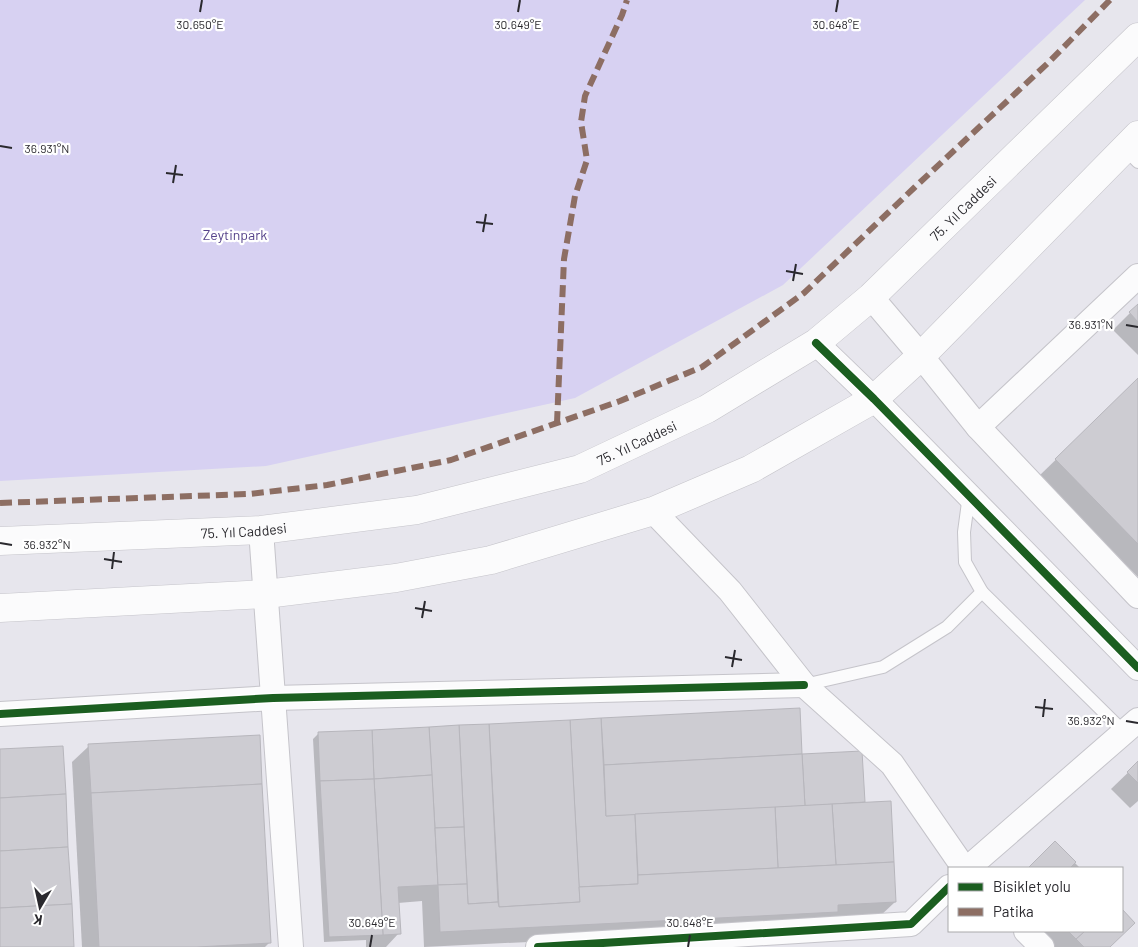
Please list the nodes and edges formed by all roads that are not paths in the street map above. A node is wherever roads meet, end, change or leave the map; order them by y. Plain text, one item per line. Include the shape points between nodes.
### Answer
1 (1138, 38) edge
2 (1133, 148) edge
3 (1138, 276) edge
4 (871, 297) junction
5 (816, 343) junction
6 (921, 356) junction
7 (874, 398) junction
8 (978, 427) junction
9 (969, 495) junction
10 (653, 511) junction
11 (261, 530) junction
12 (0, 541) edge
13 (982, 592) junction
14 (266, 594) junction
15 (1138, 596) edge
16 (0, 608) edge
17 (1138, 668) edge
18 (804, 685) junction
19 (273, 698) junction
20 (0, 714) edge
21 (1131, 726) edge
22 (963, 867) edge
23 (969, 867) edge
24 (948, 887) edge
25 (1027, 932) edge
26 (808, 939) edge
27 (291, 947) edge
28 (548, 947) edge
29 (1042, 947) edge

1 - 4 main road, 75. Yıl Caddesi
2 - 6 main road
3 - 8 street
4 - 5 main road, 75. Yıl Caddesi
4 - 6 street
5 - 7 street
5 - 11 main road, 75. Yıl Caddesi via 707,409 580,469 416,510
6 - 7 main road
6 - 8 street
7 - 9 street
7 - 10 main road via 751,469
8 - 15 street
9 - 13 lane via 964,532 965,562
9 - 17 street
10 - 14 main road via 491,560 396,578
10 - 18 street via 730,591
11 - 12 main road, 75. Yıl Caddesi
11 - 14 street
13 - 18 lane via 947,627 883,667
13 - 21 lane
14 - 16 main road
14 - 19 street
18 - 19 street
18 - 22 street via 892,764
19 - 20 street
19 - 27 street
21 - 23 street
24 - 26 street via 910,924
25 - 29 street
26 - 28 street

